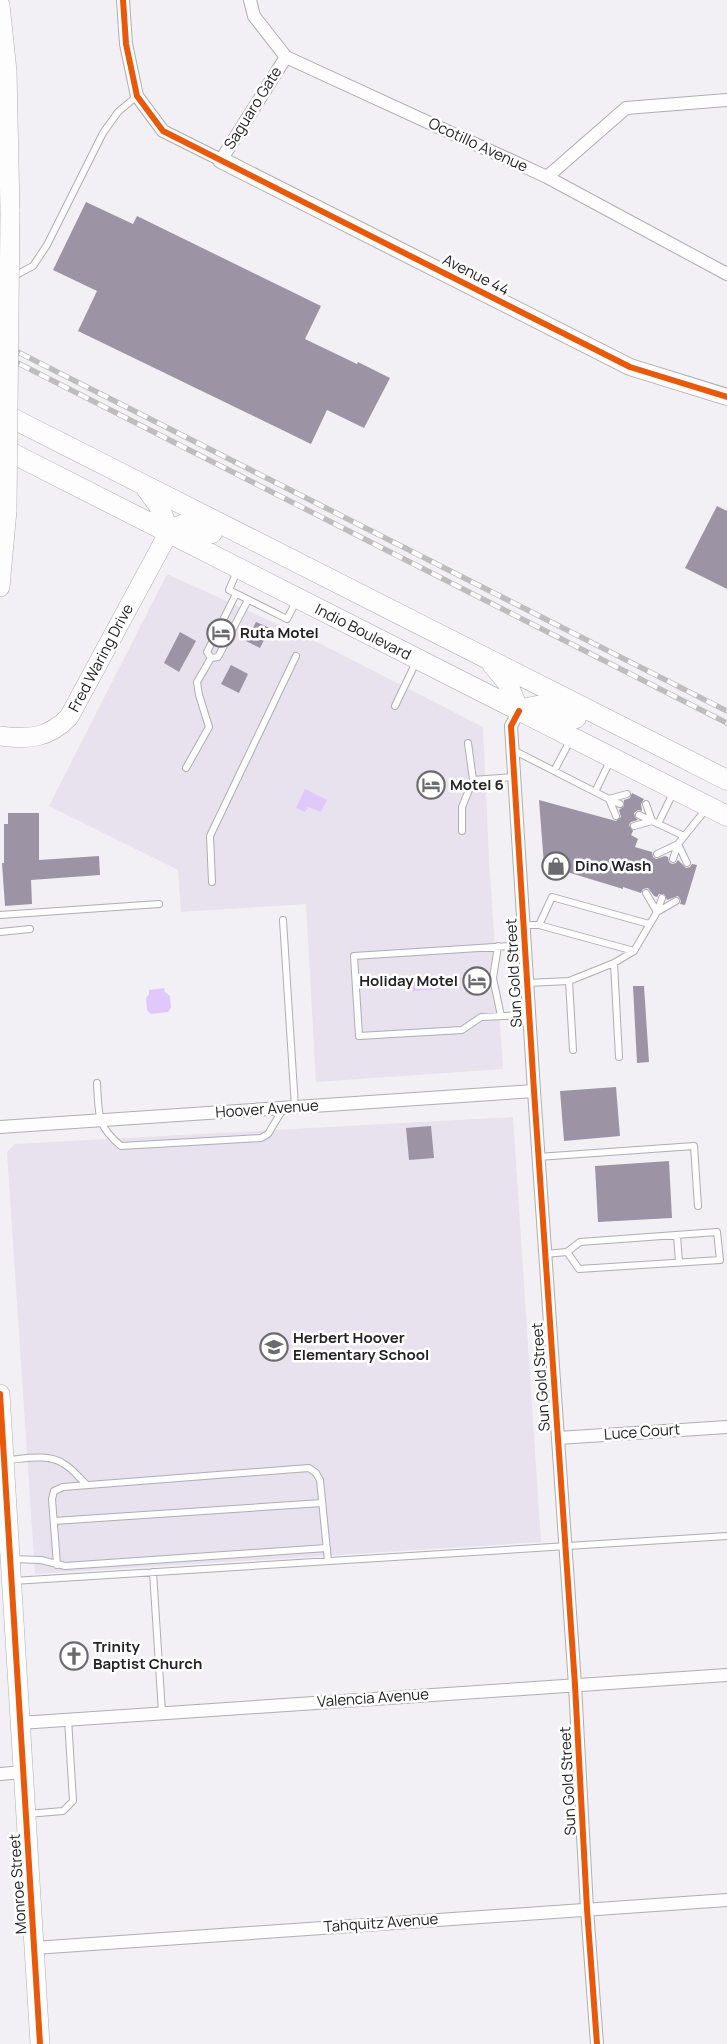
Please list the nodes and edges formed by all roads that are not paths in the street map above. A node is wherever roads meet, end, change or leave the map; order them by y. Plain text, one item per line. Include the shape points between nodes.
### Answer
1 (123, 0) edge
2 (250, 0) edge
3 (0, 5) edge
4 (286, 57) junction
5 (137, 96) junction
6 (727, 100) edge
7 (221, 160) junction
8 (547, 177) junction
9 (0, 274) edge
10 (727, 274) edge
11 (727, 397) edge
12 (0, 412) edge
13 (0, 447) edge
14 (27, 461) junction
15 (143, 484) junction
16 (169, 532) junction
17 (238, 567) junction
18 (326, 577) junction
19 (0, 587) edge
20 (236, 594) junction
21 (298, 598) junction
22 (248, 600) junction
23 (296, 656) dead end
24 (211, 658) junction
25 (418, 659) junction
26 (488, 659) junction
27 (395, 706) dead end
28 (520, 711) junction
29 (0, 736) edge
30 (572, 738) junction
31 (468, 743) dead end
32 (513, 750) junction
33 (671, 752) junction
34 (612, 758) junction
35 (186, 768) dead end
36 (554, 771) junction
37 (514, 777) junction
38 (473, 780) junction
39 (727, 780) edge
40 (674, 790) junction
41 (595, 792) junction
42 (627, 794) dead end
43 (609, 799) junction
44 (620, 804) dead end
45 (646, 804) dead end
46 (708, 807) junction
47 (640, 814) dead end
48 (616, 816) dead end
49 (727, 816) edge
50 (655, 823) junction
51 (634, 826) dead end
52 (462, 831) dead end
53 (684, 836) junction
54 (678, 844) junction
55 (657, 854) dead end
56 (673, 858) dead end
57 (687, 863) dead end
58 (212, 882) dead end
59 (646, 893) dead end
60 (662, 898) dead end
61 (676, 901) dead end
62 (159, 904) dead end
63 (657, 912) junction
64 (0, 915) edge
65 (283, 920) dead end
66 (649, 924) junction
67 (524, 925) junction
68 (539, 925) junction
69 (30, 930) dead end
70 (0, 932) edge
71 (525, 944) junction
72 (498, 946) junction
73 (634, 951) junction
74 (614, 962) junction
75 (568, 981) junction
76 (527, 983) junction
77 (529, 1015) junction
78 (501, 1016) junction
79 (572, 1050) dead end
80 (619, 1057) dead end
81 (97, 1084) dead end
82 (534, 1091) junction
83 (289, 1107) junction
84 (100, 1120) junction
85 (0, 1127) edge
86 (538, 1157) junction
87 (698, 1206) dead end
88 (677, 1235) junction
89 (567, 1252) junction
90 (545, 1254) junction
91 (679, 1263) junction
92 (0, 1394) edge
93 (727, 1427) edge
94 (558, 1438) junction
95 (3, 1466) edge
96 (87, 1486) junction
97 (322, 1503) junction
98 (54, 1521) junction
99 (727, 1536) edge
100 (566, 1546) junction
101 (327, 1548) junction
102 (11, 1559) junction
103 (328, 1561) junction
104 (57, 1565) junction
105 (154, 1572) junction
106 (12, 1581) junction
107 (727, 1675) edge
108 (575, 1685) junction
109 (162, 1713) junction
110 (68, 1719) junction
111 (20, 1723) junction
112 (23, 1772) junction
113 (0, 1774) edge
114 (26, 1814) junction
115 (727, 1900) edge
116 (587, 1909) junction
117 (34, 1948) junction
118 (40, 2044) edge
119 (596, 2044) edge

1 - 5 street via 126,44
2 - 4 street, Ocotillo Avenue via 254,16
3 - 19 main road, bridge via 7,71 10,211 7,510
4 - 7 street, Saguaro Gate
4 - 8 street, Ocotillo Avenue
5 - 7 street via 163,131
5 - 9 lane via 118,112 103,133 47,245 33,266 16,275
6 - 8 street via 626,108
7 - 11 street, Avenue 44 via 630,368
8 - 10 street, Ocotillo Avenue
12 - 15 main road
13 - 14 main road, Indio Boulevard
14 - 15 main road via 72,469 137,501 144,497
14 - 16 main road, Indio Boulevard
15 - 16 main road via 159,506
15 - 18 main road
16 - 17 main road, Indio Boulevard
16 - 18 main road via 180,524 194,524 285,570
16 - 29 main road, Fred Waring Drive via 69,717 59,728 43,735 26,738
17 - 20 lane via 229,590
17 - 21 main road, Indio Boulevard
18 - 26 main road
20 - 22 lane
20 - 24 lane via 207,652
21 - 22 lane via 287,619
21 - 25 main road, Indio Boulevard
22 - 24 lane via 218,657
23 - 58 lane via 210,836
24 - 35 lane via 197,682 209,727
25 - 27 lane
25 - 28 main road, Indio Boulevard
26 - 28 main road via 507,682
26 - 33 main road
28 - 30 main road, Indio Boulevard
28 - 32 street, Sun Gold Street via 511,726
28 - 33 main road via 536,705 554,707 625,743
30 - 34 main road, Indio Boulevard
30 - 36 lane
31 - 38 lane
32 - 36 lane
32 - 37 street, Sun Gold Street
33 - 39 main road
34 - 40 main road, Indio Boulevard
34 - 41 lane
36 - 41 lane
37 - 38 lane
37 - 67 street, Sun Gold Street
38 - 52 lane via 462,807
40 - 46 main road, Indio Boulevard
40 - 50 lane
41 - 43 lane
42 - 43 lane
43 - 44 lane
43 - 48 lane
45 - 50 lane
46 - 49 main road, Indio Boulevard
46 - 53 lane
47 - 50 lane
50 - 51 lane
50 - 53 lane
53 - 54 lane
54 - 55 lane
54 - 56 lane
54 - 57 lane
59 - 63 lane
60 - 63 lane
61 - 63 lane
62 - 64 lane
63 - 66 lane
65 - 83 lane
66 - 68 lane via 552,897
66 - 73 lane
67 - 68 lane
67 - 71 street, Sun Gold Street
68 - 73 lane
69 - 70 lane
71 - 72 lane
71 - 76 street, Sun Gold Street
72 - 78 lane via 493,978
72 - 78 lane via 354,956 359,1036 462,1030 481,1017
73 - 74 lane
74 - 75 lane
74 - 80 lane
75 - 76 lane
75 - 79 lane
76 - 77 street, Sun Gold Street
77 - 78 lane
77 - 82 street, Sun Gold Street
81 - 84 lane
82 - 83 street, Hoover Avenue
82 - 86 street, Sun Gold Street
83 - 84 street, Hoover Avenue
83 - 84 lane via 268,1134 261,1138 121,1146 107,1134
84 - 85 street, Hoover Avenue
86 - 87 lane via 694,1146
86 - 90 street, Sun Gold Street
88 - 89 lane via 580,1242
88 - 91 lane
88 - 91 lane via 717,1232 720,1260
89 - 90 lane
89 - 91 lane via 579,1269
90 - 94 street, Sun Gold Street
92 - 95 main road, Monroe Street
93 - 94 street, Luce Court
94 - 100 street, Sun Gold Street
95 - 96 lane via 42,1458 54,1460 64,1463
95 - 102 main road, Monroe Street
96 - 97 lane via 309,1468 320,1480
96 - 98 lane via 63,1487 54,1491
97 - 98 lane
97 - 101 lane
98 - 104 lane
99 - 100 lane
100 - 103 lane
100 - 108 street, Sun Gold Street
101 - 103 lane
101 - 104 lane
102 - 104 lane via 41,1560
102 - 106 main road, Monroe Street
103 - 105 lane
105 - 106 lane
105 - 109 lane
106 - 111 main road, Monroe Street
107 - 108 street, Valencia Avenue
108 - 109 street, Valencia Avenue
108 - 116 street, Sun Gold Street
109 - 110 street, Valencia Avenue
110 - 111 street, Valencia Avenue
110 - 114 lane via 73,1801 63,1811
111 - 112 main road, Monroe Street
112 - 113 street
112 - 114 main road, Monroe Street
114 - 117 main road, Monroe Street
115 - 116 street, Tahquitz Avenue
116 - 117 street, Tahquitz Avenue
116 - 119 street, Sun Gold Street
117 - 118 main road, Monroe Street

